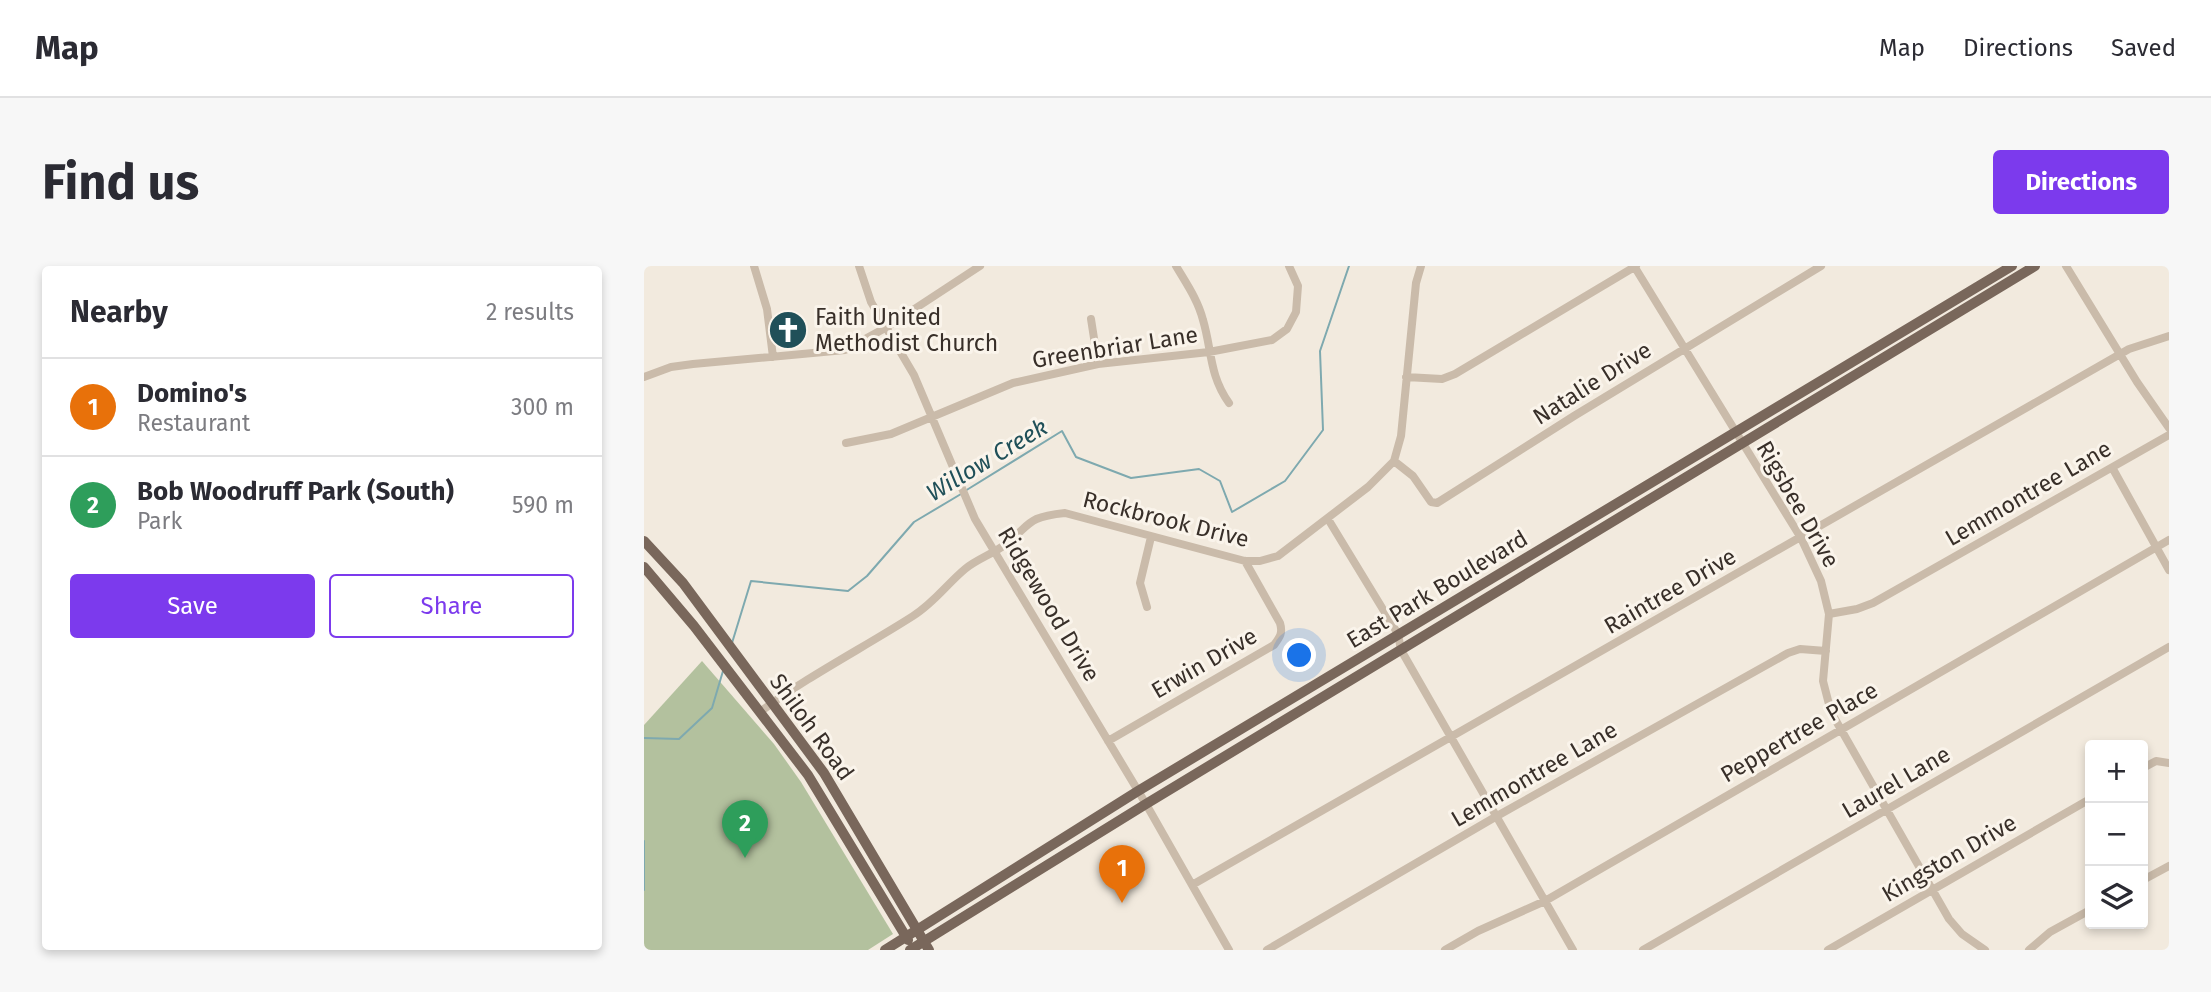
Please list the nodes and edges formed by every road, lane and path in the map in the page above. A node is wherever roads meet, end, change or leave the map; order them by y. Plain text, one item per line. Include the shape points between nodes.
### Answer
1 (754, 266) edge
2 (859, 266) edge
3 (980, 266) edge
4 (1176, 266) edge
5 (1289, 266) edge
6 (1421, 266) edge
7 (1635, 266) edge
8 (1821, 266) edge
9 (2012, 266) edge
10 (2035, 266) edge
11 (2066, 266) edge
12 (1091, 319) dead end
13 (887, 327) junction
14 (2169, 336) edge
15 (1684, 349) junction
16 (1209, 352) junction
17 (2120, 355) junction
18 (773, 357) junction
19 (1098, 364) junction
20 (644, 377) edge
21 (1406, 377) junction
22 (1229, 403) dead end
23 (932, 417) junction
24 (2169, 428) edge
25 (1735, 433) junction
26 (2169, 435) edge
27 (846, 443) dead end
28 (1741, 444) junction
29 (1394, 461) junction
30 (2113, 469) junction
31 (1328, 519) junction
32 (1151, 537) junction
33 (1801, 538) junction
34 (2169, 540) edge
35 (644, 541) edge
36 (2156, 547) junction
37 (995, 551) junction
38 (1245, 561) junction
39 (644, 566) edge
40 (2169, 570) edge
41 (1147, 607) dead end
42 (1829, 614) junction
43 (1398, 634) junction
44 (2169, 647) edge
45 (1401, 650) junction
46 (1826, 651) junction
47 (772, 703) junction
48 (760, 712) junction
49 (1840, 730) junction
50 (1450, 736) junction
51 (1108, 741) junction
52 (2169, 763) edge
53 (2148, 765) edge
54 (1138, 791) junction
55 (2085, 802) edge
56 (1146, 804) junction
57 (1887, 810) junction
58 (1497, 816) junction
59 (2169, 866) edge
60 (2148, 877) edge
61 (1192, 885) junction
62 (1933, 890) junction
63 (1545, 901) junction
64 (2085, 913) edge
65 (917, 930) junction
66 (906, 937) junction
67 (926, 946) edge
68 (912, 949) edge
69 (885, 950) edge
70 (1229, 950) edge
71 (1267, 950) edge
72 (1445, 950) edge
73 (1573, 950) edge
74 (1643, 950) edge
75 (1828, 950) edge
76 (1985, 950) edge
77 (2029, 950) edge

1 - 18 street via 767,309
2 - 13 street, Ridgewood Drive via 871,302
3 - 13 street
4 - 16 street via 1198,304
5 - 16 street, Greenbriar Lane via 1299,297 1287,329 1264,343
6 - 21 street
7 - 15 street, Rigsbee Drive
7 - 21 street via 1455,374 1441,379
8 - 15 street, Natalie Drive
9 - 25 main road, East Park Boulevard
10 - 28 main road, East Park Boulevard
11 - 17 street
12 - 19 street
13 - 18 street via 845,350
13 - 23 street, Ridgewood Drive
14 - 17 street, Raintree Drive
15 - 25 street, Rigsbee Drive
15 - 29 street, Natalie Drive via 1437,503
16 - 19 street, Greenbriar Lane
16 - 22 street via 1213,374
17 - 24 street
17 - 33 street, Raintree Drive
18 - 20 street via 693,363
19 - 23 street, Greenbriar Lane via 1013,383
21 - 29 street
23 - 27 street, Greenbriar Lane via 891,434
23 - 37 street, Ridgewood Drive via 964,496
25 - 28 street, Rigsbee Drive
25 - 43 main road, East Park Boulevard
26 - 30 street, Lemmontree Lane
28 - 33 street, Rigsbee Drive
28 - 45 main road, East Park Boulevard
29 - 31 street, Rockbrook Drive
30 - 36 street
30 - 42 street, Lemmontree Lane via 1873,603
31 - 38 street, Rockbrook Drive via 1278,556
31 - 43 street
32 - 37 street, Rockbrook Drive via 1065,513 1053,514 1032,520
32 - 38 street, Rockbrook Drive
32 - 41 street via 1140,583
33 - 42 street, Rigsbee Drive via 1821,581
33 - 50 street, Raintree Drive
34 - 36 street, Peppertree Place
35 - 47 main road, Shiloh Road via 683,583
36 - 40 street
36 - 49 street, Peppertree Place
37 - 47 street, Rockbrook Drive via 967,567 915,614
37 - 51 street, Ridgewood Drive
38 - 51 street, Erwin Drive via 1280,623 1280,638
39 - 48 main road, Shiloh Road
42 - 46 street, Rigsbee Drive
43 - 45 street
43 - 54 main road, East Park Boulevard
44 - 57 street, Laurel Lane
45 - 50 street
45 - 56 main road, East Park Boulevard
46 - 49 street, Rigsbee Drive via 1826,698
46 - 58 street, Lemmontree Lane via 1788,653
47 - 48 street, Rockbrook Drive
47 - 65 main road, Shiloh Road via 834,788
48 - 66 main road, Shiloh Road via 808,775
49 - 57 street, Rigsbee Drive
49 - 63 street, Peppertree Place
50 - 58 street
50 - 61 street, Raintree Drive
51 - 54 street, Ridgewood Drive
52 - 53 street
54 - 56 street, Ridgewood Drive
54 - 65 main road, East Park Boulevard
55 - 62 street, Kingston Drive
56 - 61 street, Ridgewood Drive
56 - 67 main road, East Park Boulevard
57 - 62 street, Rigsbee Drive
57 - 74 street, Laurel Lane
58 - 63 street
58 - 71 street, Lemmontree Lane
59 - 60 street
61 - 70 street, Ridgewood Drive
62 - 75 street, Kingston Drive
62 - 76 street, Rigsbee Drive via 1962,934
63 - 72 street, Peppertree Place
63 - 73 street
64 - 77 street
65 - 66 main road, East Park Boulevard
65 - 67 main road, Shiloh Road
66 - 68 main road, Shiloh Road
66 - 69 main road, East Park Boulevard
67 - 68 main road, East Park Boulevard

